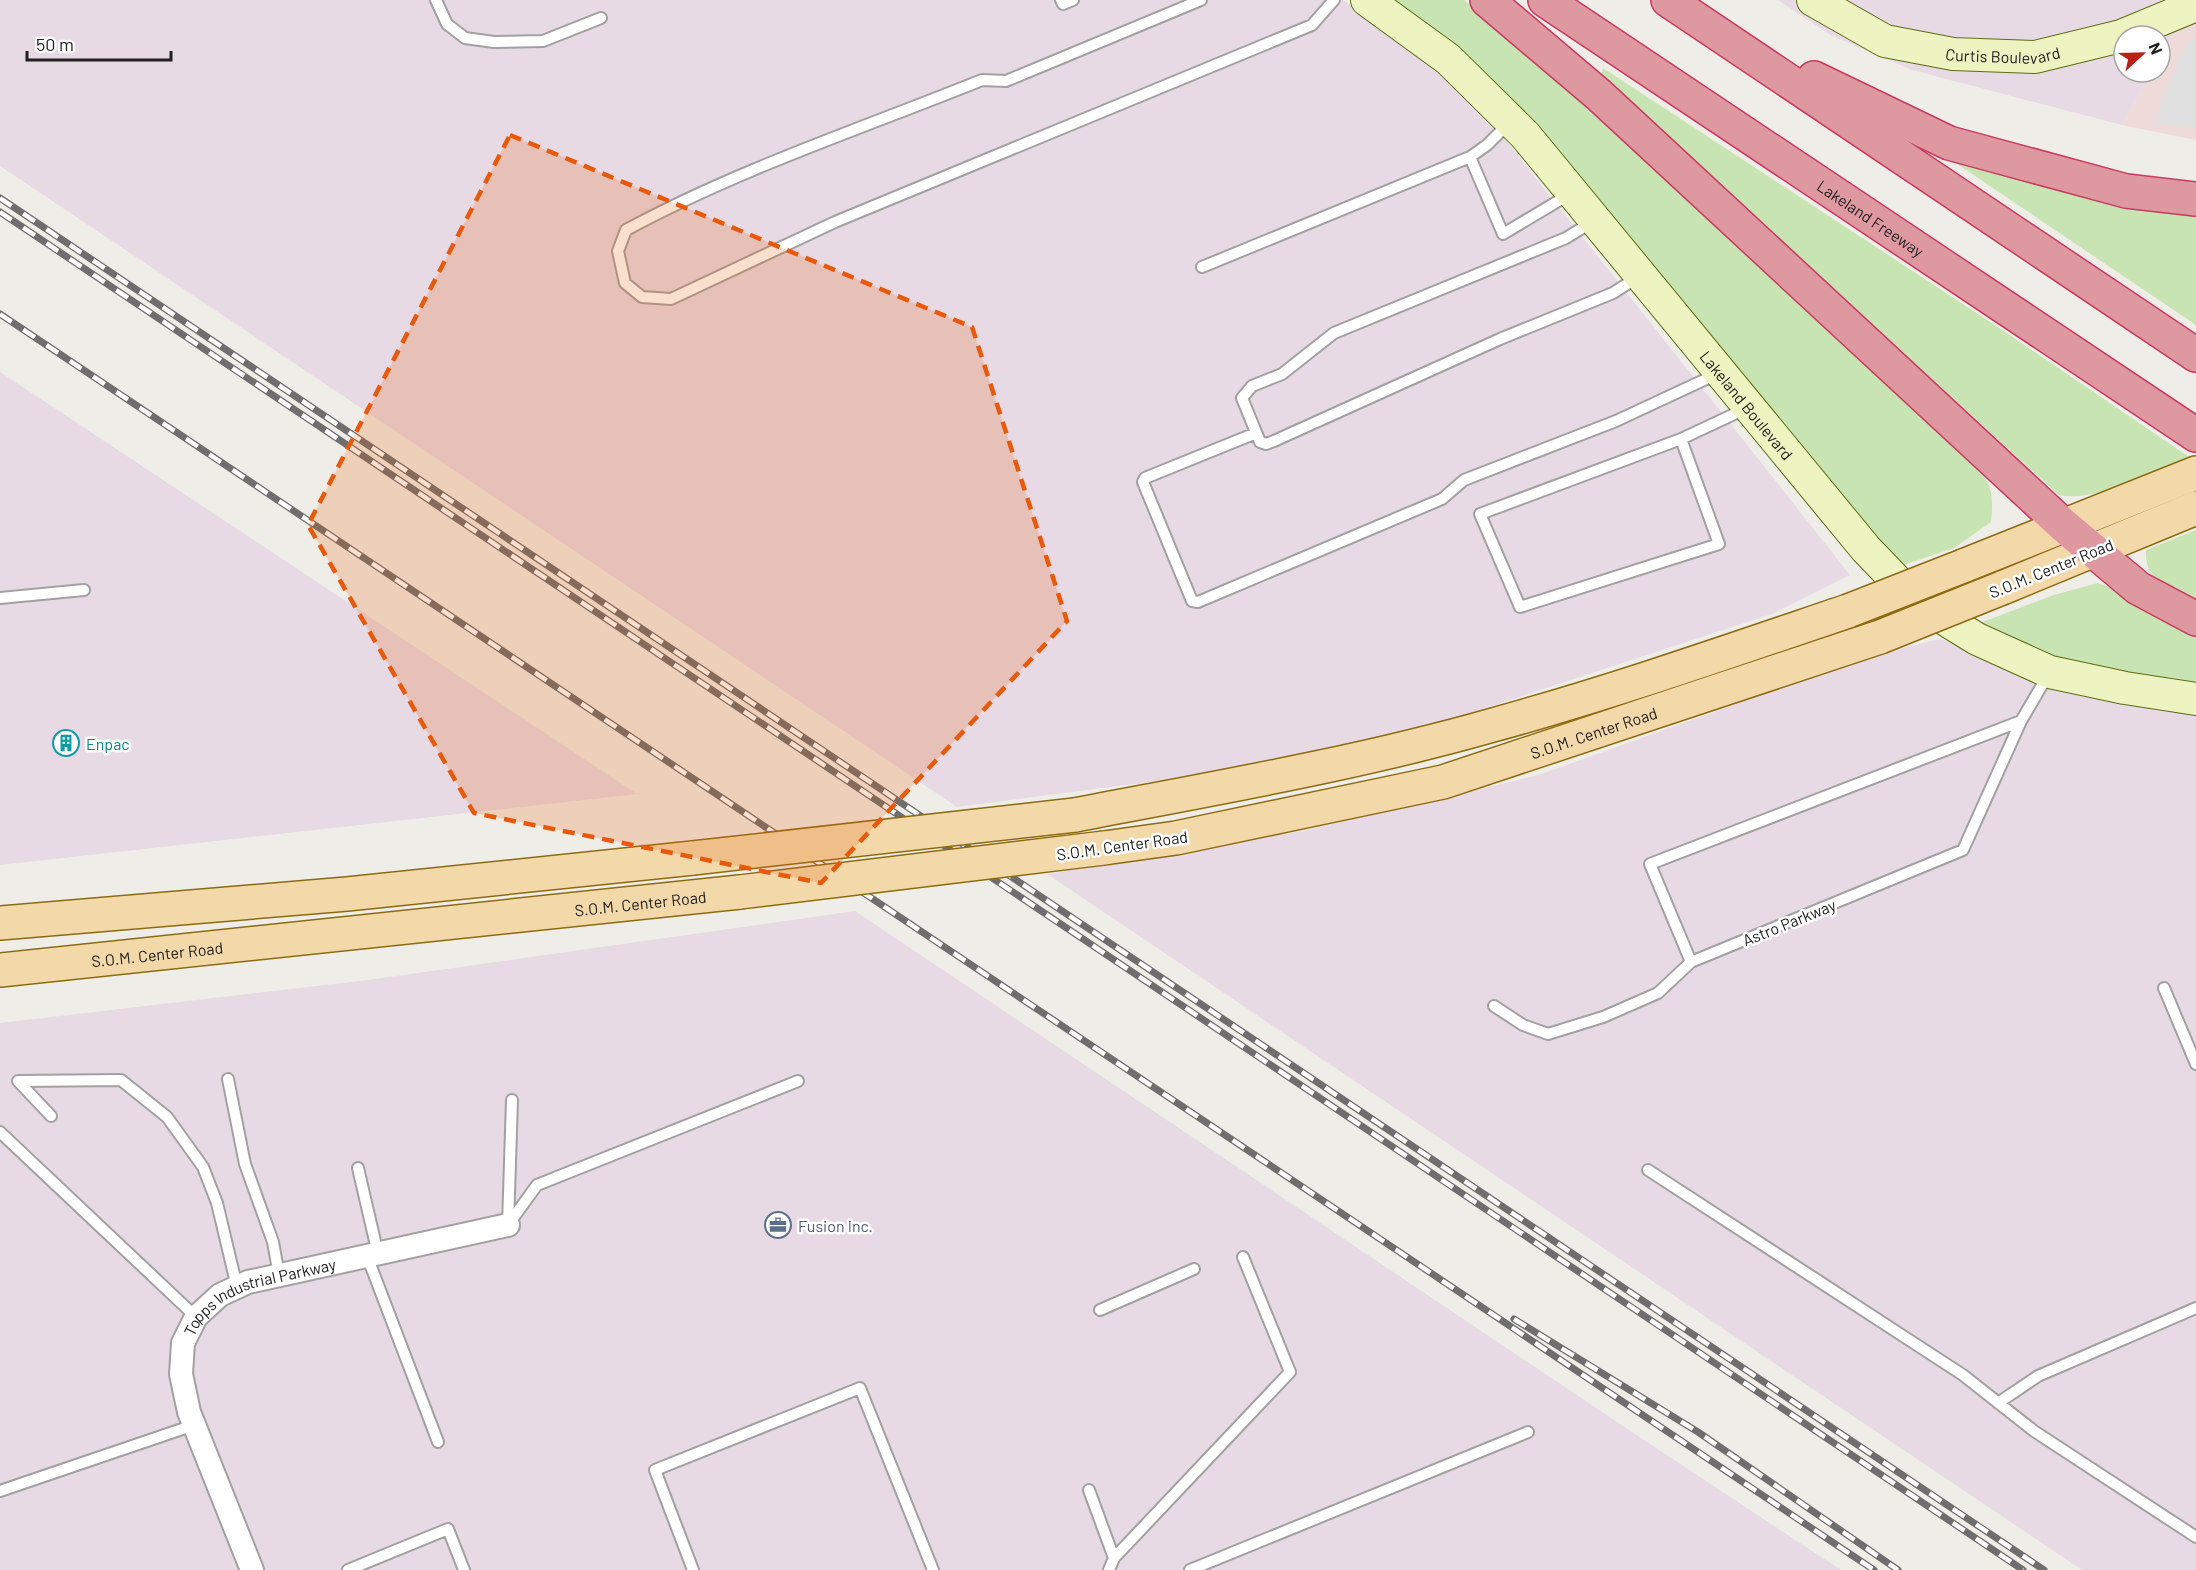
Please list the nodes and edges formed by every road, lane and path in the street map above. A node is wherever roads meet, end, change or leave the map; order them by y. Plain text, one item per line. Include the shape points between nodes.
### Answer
1 (436, 0) edge
2 (1061, 0) edge
3 (1073, 0) edge
4 (1201, 0) edge
5 (1334, 0) edge
6 (1367, 0) edge
7 (1487, 0) edge
8 (1545, 0) edge
9 (1668, 0) edge
10 (1813, 0) edge
11 (2196, 5) edge
12 (601, 18) dead end
13 (1714, 31) junction
14 (1511, 121) junction
15 (1470, 157) junction
16 (1572, 193) junction
17 (2196, 199) edge
18 (1594, 220) junction
19 (1202, 267) dead end
20 (1640, 276) junction
21 (2196, 355) edge
22 (1720, 373) junction
23 (1748, 407) junction
24 (1256, 433) junction
25 (2196, 435) edge
26 (1681, 439) junction
27 (2196, 473) edge
28 (2196, 508) edge
29 (2063, 525) junction
30 (2094, 550) junction
31 (84, 590) dead end
32 (0, 598) edge
33 (2196, 619) edge
34 (2050, 672) junction
35 (2196, 699) edge
36 (2021, 721) junction
37 (0, 923) edge
38 (1691, 962) junction
39 (0, 970) edge
40 (2164, 988) dead end
41 (1494, 1006) dead end
42 (2196, 1064) edge
43 (228, 1080) dead end
44 (798, 1081) dead end
45 (512, 1100) dead end
46 (51, 1116) dead end
47 (0, 1132) edge
48 (358, 1168) dead end
49 (1648, 1170) dead end
50 (508, 1225) junction
51 (373, 1255) junction
52 (1243, 1257) dead end
53 (1194, 1269) dead end
54 (279, 1275) junction
55 (237, 1287) junction
56 (2196, 1308) edge
57 (1100, 1310) dead end
58 (196, 1317) junction
59 (1998, 1403) junction
60 (194, 1425) junction
61 (1528, 1432) dead end
62 (438, 1442) dead end
63 (1089, 1490) dead end
64 (0, 1491) edge
65 (2196, 1537) edge
66 (1114, 1558) junction
67 (252, 1570) edge
68 (348, 1570) edge
69 (464, 1570) edge
70 (693, 1570) edge
71 (933, 1570) edge
72 (1109, 1570) edge
73 (1190, 1570) edge

1 - 12 lane via 447,24 465,38 494,42 543,41
2 - 3 lane via 1063,4
4 - 5 lane via 1006,81 982,80 662,210 626,230 618,251 625,283 642,297 671,299 835,222 1312,25
6 - 14 street, Lakeland Boulevard via 1448,58
7 - 29 highway via 1608,103
8 - 25 highway, Lakeland Freeway
9 - 13 highway
10 - 11 street, Curtis Boulevard via 1885,41 1953,54 2035,57 2121,36
13 - 17 highway via 1949,142 2126,191
13 - 21 highway
14 - 15 lane
14 - 16 street, Lakeland Boulevard
15 - 16 lane via 1503,234
15 - 19 lane
16 - 18 street, Lakeland Boulevard
18 - 20 street, Lakeland Boulevard
18 - 24 lane via 1566,238 1334,333 1282,374 1245,391 1242,398
20 - 22 street, Lakeland Boulevard
20 - 24 lane via 1613,293 1500,339 1274,441 1260,442
22 - 23 street, Lakeland Boulevard
22 - 24 lane via 1616,421 1464,480 1442,499 1198,602 1192,601 1143,482
23 - 26 lane
23 - 34 street, Lakeland Boulevard via 1866,549 1917,602 1977,639
26 - 26 lane via 1480,514 1520,607 1719,544
27 - 29 main road
28 - 30 main road, S.O.M. Center Road
29 - 30 highway
29 - 37 main road, bridge via 1848,611 1492,726 1355,760 1076,815 347,894
30 - 33 highway via 2138,588
30 - 39 main road, S.O.M. Center Road, bridge via 1880,637 1443,782 1176,838 740,892
31 - 32 lane
34 - 35 street, Lakeland Boulevard
34 - 36 lane, Astro Parkway
36 - 38 lane, Astro Parkway via 1963,850
36 - 38 lane via 1650,864
38 - 41 lane, Astro Parkway via 1658,993 1603,1017 1548,1034 1523,1025
40 - 42 lane
43 - 54 lane via 245,1164 273,1242
44 - 50 lane via 537,1185
45 - 50 lane
46 - 55 lane via 18,1081 121,1080 167,1116 203,1167 217,1203
47 - 58 lane
48 - 51 lane
49 - 59 lane via 1963,1375
50 - 51 street, Topps Industrial Parkway
51 - 54 street, Topps Industrial Parkway
51 - 62 lane
52 - 66 lane via 1290,1372
53 - 57 lane
54 - 55 street, Topps Industrial Parkway
55 - 58 street, Topps Industrial Parkway via 220,1295
56 - 59 lane via 2038,1376
58 - 60 street, Topps Industrial Parkway via 183,1343 181,1374
59 - 65 lane via 2034,1431
60 - 64 lane
60 - 67 street, Topps Industrial Parkway
61 - 73 lane
63 - 66 lane
66 - 72 lane
68 - 69 lane via 447,1529
70 - 71 lane via 655,1470 860,1388

